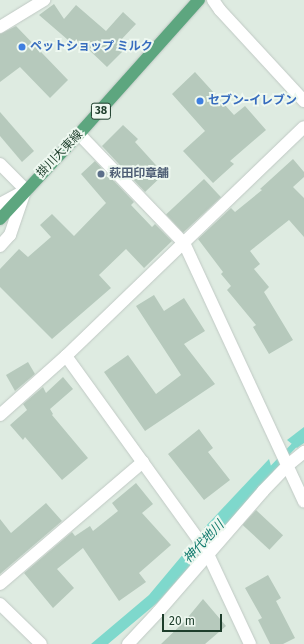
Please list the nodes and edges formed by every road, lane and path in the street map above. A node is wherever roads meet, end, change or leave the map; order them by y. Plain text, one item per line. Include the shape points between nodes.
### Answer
1 (44, 0) edge
2 (199, 0) edge
3 (213, 0) edge
4 (0, 27) edge
5 (304, 101) edge
6 (304, 127) edge
7 (79, 134) junction
8 (0, 164) edge
9 (26, 190) junction
10 (0, 204) edge
11 (0, 219) edge
12 (184, 243) junction
13 (0, 246) edge
14 (66, 356) junction
15 (0, 415) edge
16 (304, 452) edge
17 (143, 462) junction
18 (287, 464) junction
19 (304, 502) edge
20 (207, 552) junction
21 (0, 584) edge
22 (0, 604) edge
23 (41, 644) edge
24 (128, 644) edge
25 (250, 644) edge

1 - 4 street
2 - 7 main road, 掛川大東線 / 38
3 - 5 street
6 - 12 street
7 - 9 main road, 掛川大東線 / 38
7 - 12 street
8 - 9 street
9 - 10 street
9 - 11 main road, 掛川大東線 / 38
9 - 13 street via 10,235
12 - 14 street
12 - 18 street
14 - 15 street
14 - 17 street
16 - 18 street
17 - 20 street
17 - 21 street
18 - 19 street
18 - 20 street
20 - 24 street
20 - 25 street
22 - 23 street

